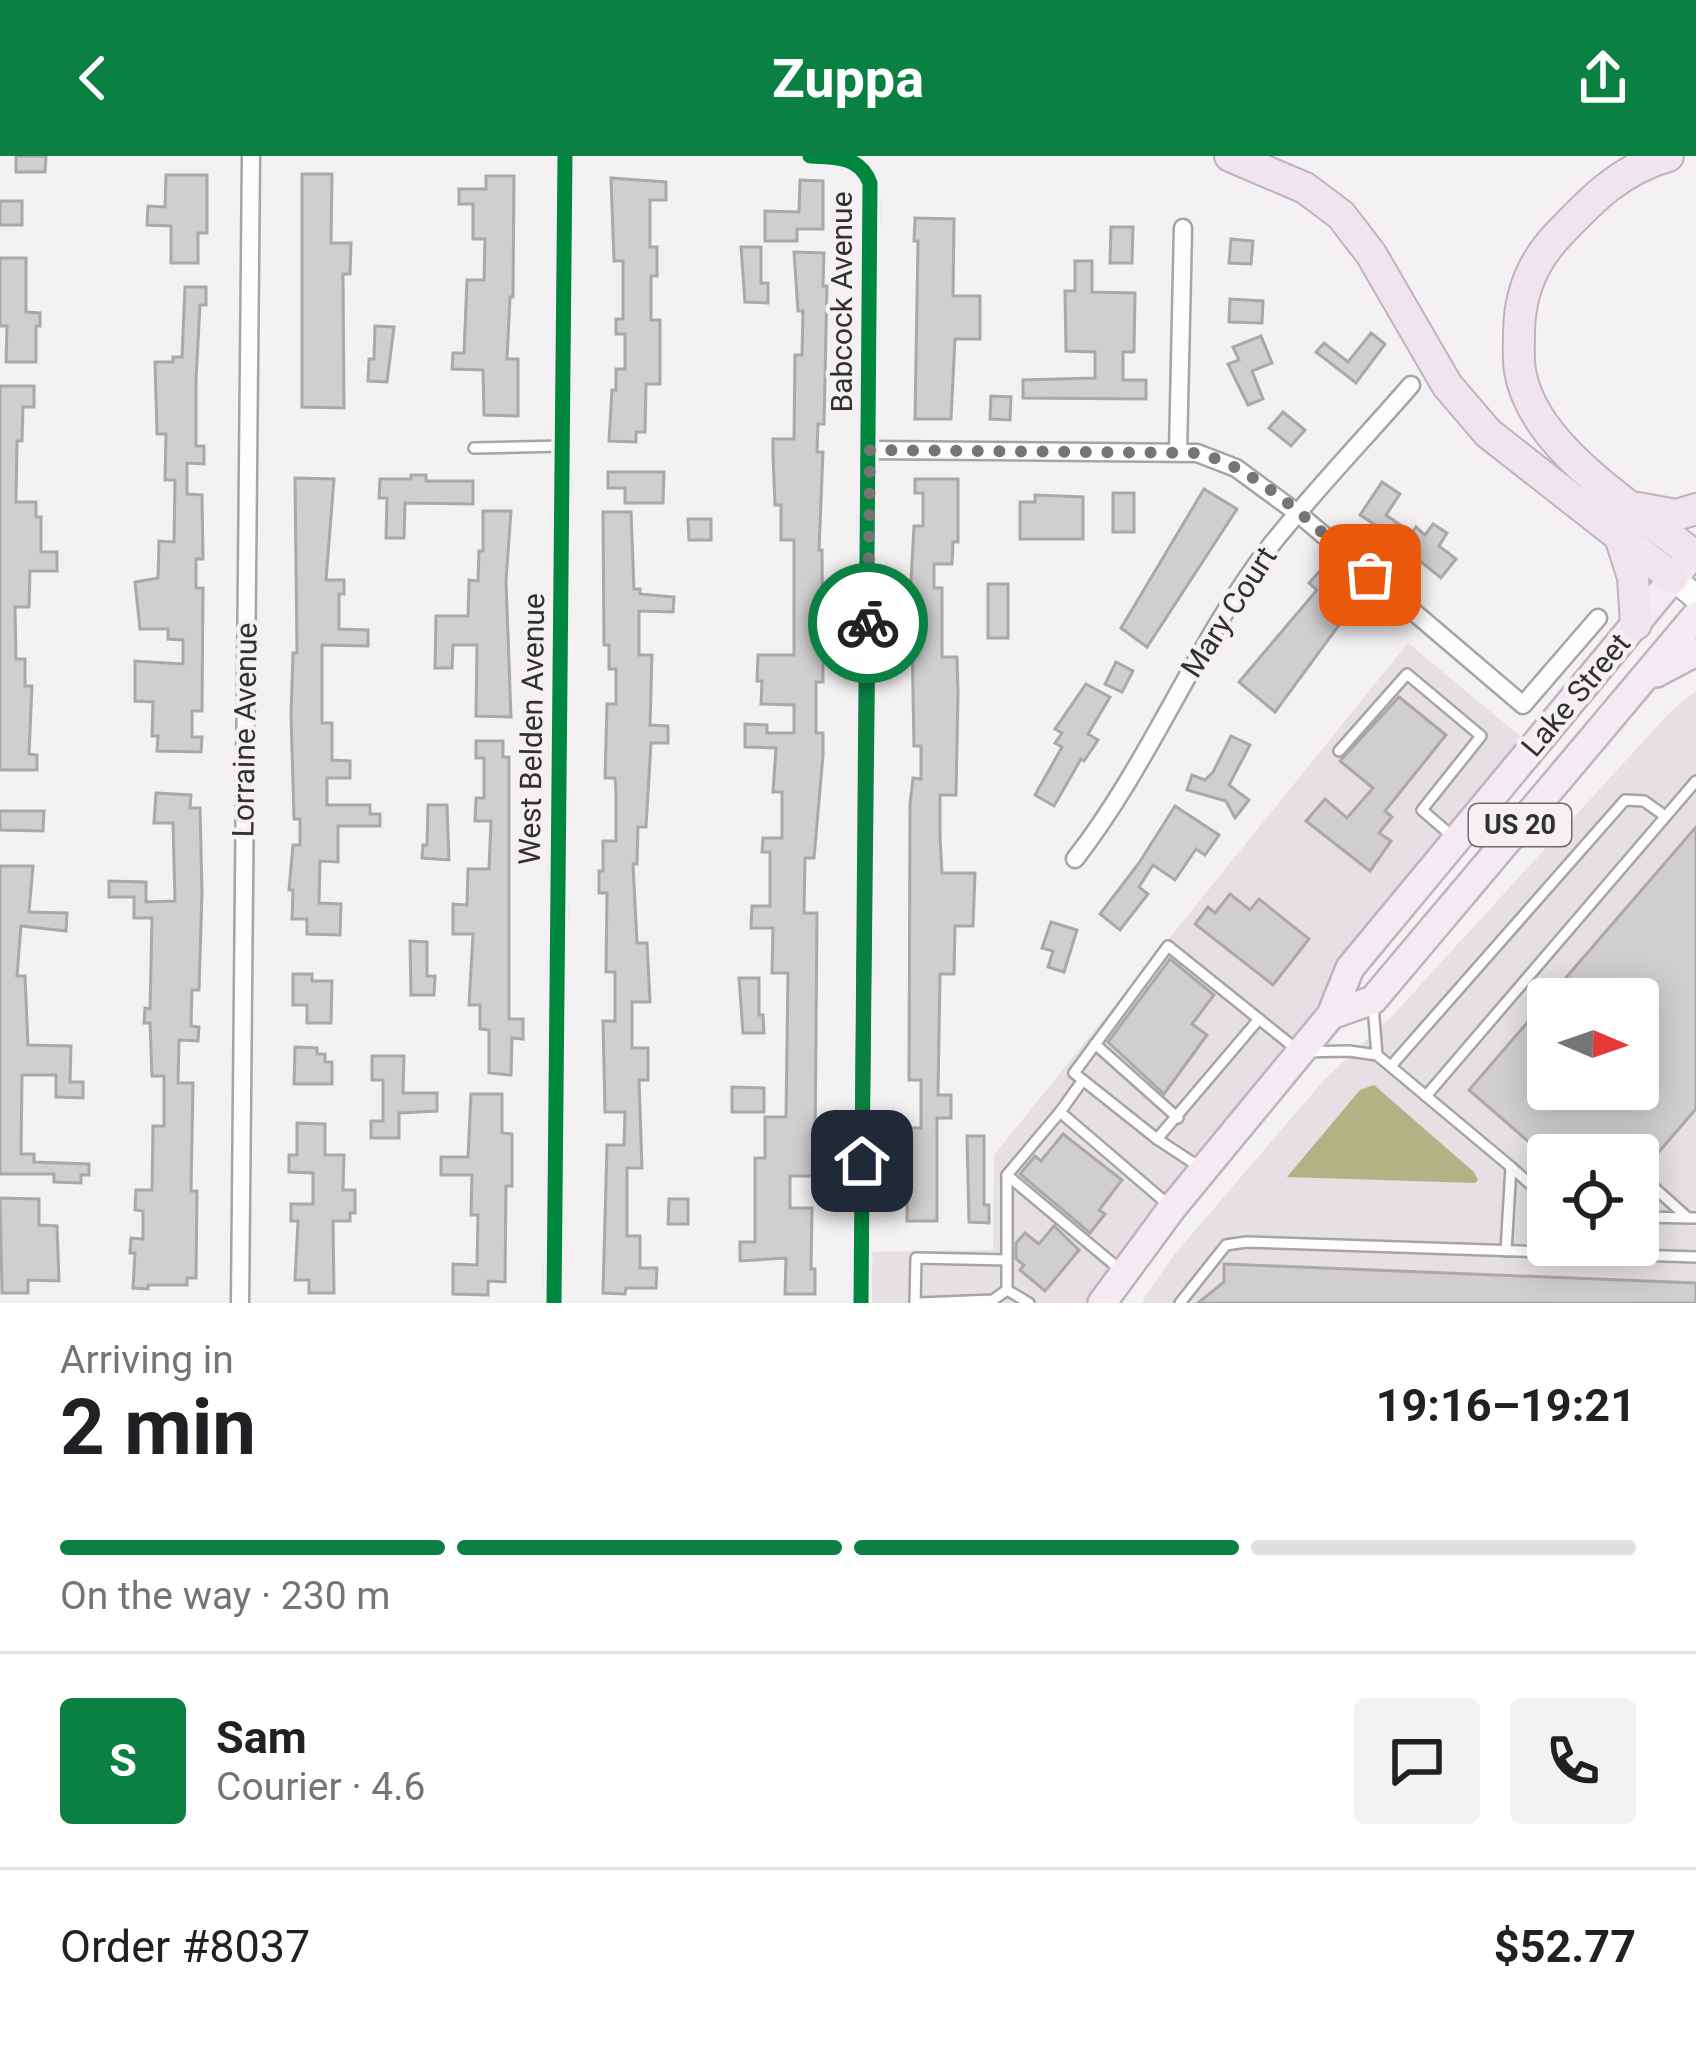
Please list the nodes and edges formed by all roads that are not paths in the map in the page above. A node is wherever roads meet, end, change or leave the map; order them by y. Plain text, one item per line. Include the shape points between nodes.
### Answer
1 (250, 156) edge
2 (566, 156) edge
3 (810, 156) edge
4 (1230, 156) edge
5 (1668, 156) edge
6 (1184, 228) dead end
7 (1412, 385) dead end
8 (562, 446) junction
9 (474, 448) dead end
10 (870, 450) junction
11 (1178, 452) junction
12 (1634, 506) junction
13 (1696, 509) edge
14 (1300, 514) junction
15 (1621, 540) junction
16 (1691, 567) edge
17 (1696, 616) edge
18 (1598, 618) dead end
19 (1636, 624) junction
20 (1696, 652) edge
21 (1641, 680) junction
22 (1339, 751) dead end
23 (1696, 781) edge
24 (1665, 816) junction
25 (1456, 839) junction
26 (1075, 859) dead end
27 (1373, 1000) junction
28 (1330, 1015) junction
29 (1259, 1019) junction
30 (1095, 1045) junction
31 (1300, 1052) junction
32 (1377, 1055) junction
33 (1390, 1066) junction
34 (1079, 1076) junction
35 (1426, 1096) junction
36 (1060, 1112) junction
37 (1178, 1118) junction
38 (1157, 1139) junction
39 (1511, 1167) junction
40 (1203, 1169) junction
41 (1007, 1175) junction
42 (1527, 1181) edge
43 (1659, 1191) edge
44 (1172, 1208) junction
45 (1659, 1217) edge
46 (1692, 1218) edge
47 (1506, 1251) junction
48 (1696, 1257) edge
49 (1007, 1260) junction
50 (1123, 1272) junction
51 (1007, 1290) junction
52 (240, 1303) edge
53 (554, 1303) edge
54 (861, 1303) edge
55 (918, 1303) edge
56 (1029, 1303) edge
57 (1102, 1303) edge
58 (1180, 1303) edge

1 - 52 street, Lorraine Avenue
2 - 8 street, West Belden Avenue
3 - 10 street, Babcock Avenue via 850,158 870,183
4 - 15 highway via 1305,188 1341,215 1471,414
5 - 12 highway via 1629,169 1539,255 1519,320 1520,372 1537,414 1573,460
6 - 11 street
7 - 14 street, Mary Court
8 - 9 lane
8 - 53 street, West Belden Avenue
10 - 11 street
10 - 54 street, Babcock Avenue
11 - 14 street via 1216,457
12 - 13 highway via 1676,515
12 - 16 highway
14 - 18 street via 1523,705
14 - 26 street, Mary Court via 1271,545
15 - 16 highway
15 - 19 highway
16 - 19 main road, Lake Street / US 20
17 - 21 main road, Lake Street / US 20
19 - 25 main road, Lake Street / US 20
20 - 21 main road
21 - 27 main road, Lake Street / US 20
22 - 25 lane via 1407,674 1480,736 1422,810
23 - 24 lane
24 - 33 lane via 1644,801 1625,800
24 - 35 lane
25 - 28 main road, Lake Street / US 20 via 1350,968
27 - 28 main road
27 - 32 lane
28 - 31 main road, Lake Street / US 20
29 - 30 lane via 1168,946
29 - 31 lane
29 - 37 lane
30 - 34 lane
30 - 37 lane
31 - 32 lane
31 - 40 main road, Lake Street / US 20
32 - 33 lane
33 - 35 lane
34 - 36 lane
34 - 38 lane
35 - 39 lane
36 - 41 lane
36 - 44 lane
37 - 38 lane
38 - 40 lane
39 - 42 lane
39 - 47 lane
40 - 44 main road, Lake Street / US 20
41 - 49 lane
41 - 50 lane
43 - 46 lane
44 - 50 main road, Lake Street / US 20
45 - 46 lane
47 - 48 lane
47 - 58 lane via 1226,1245
49 - 51 lane
49 - 55 lane via 916,1258
50 - 57 main road, Lake Street / US 20
51 - 55 lane via 993,1300
51 - 56 lane

